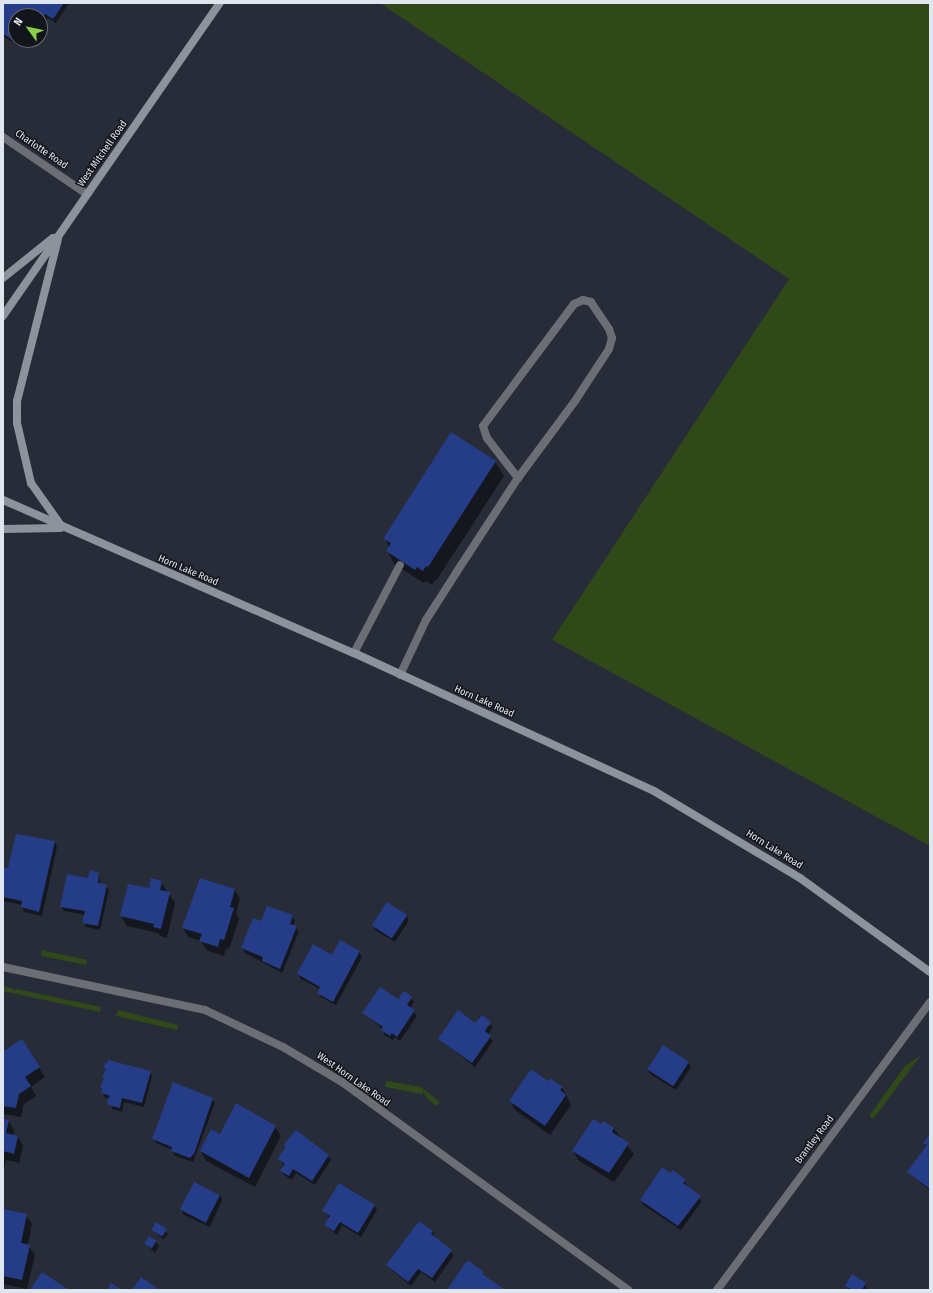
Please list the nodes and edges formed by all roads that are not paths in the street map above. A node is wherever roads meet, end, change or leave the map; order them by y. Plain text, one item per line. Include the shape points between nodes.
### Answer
1 (220, 3) edge
2 (3, 137) edge
3 (87, 194) junction
4 (60, 232) junction
5 (3, 278) edge
6 (3, 316) edge
7 (518, 478) junction
8 (3, 500) edge
9 (63, 528) junction
10 (3, 529) edge
11 (400, 565) dead end
12 (354, 653) junction
13 (400, 675) junction
14 (3, 967) edge
15 (930, 972) edge
16 (930, 1002) edge
17 (628, 1290) edge
18 (717, 1290) edge

1 - 3 main road, West Mitchell Road
2 - 3 street, Charlotte Road
3 - 4 main road, West Mitchell Road
4 - 5 main road
4 - 6 main road, West Mitchell Road
4 - 9 main road via 17,401 17,422 31,483
7 - 7 street via 575,401 609,349 612,338 609,329 591,302 583,300 574,304 483,426 482,432
7 - 13 street via 426,620
8 - 9 main road, Horn Lake Road
9 - 10 main road
9 - 12 main road, Horn Lake Road
11 - 12 street
12 - 13 main road, Horn Lake Road
13 - 15 main road, Horn Lake Road via 633,781 698,815 800,878
14 - 17 street, West Horn Lake Road via 205,1010 283,1047 342,1082
16 - 18 street, Brantley Road

